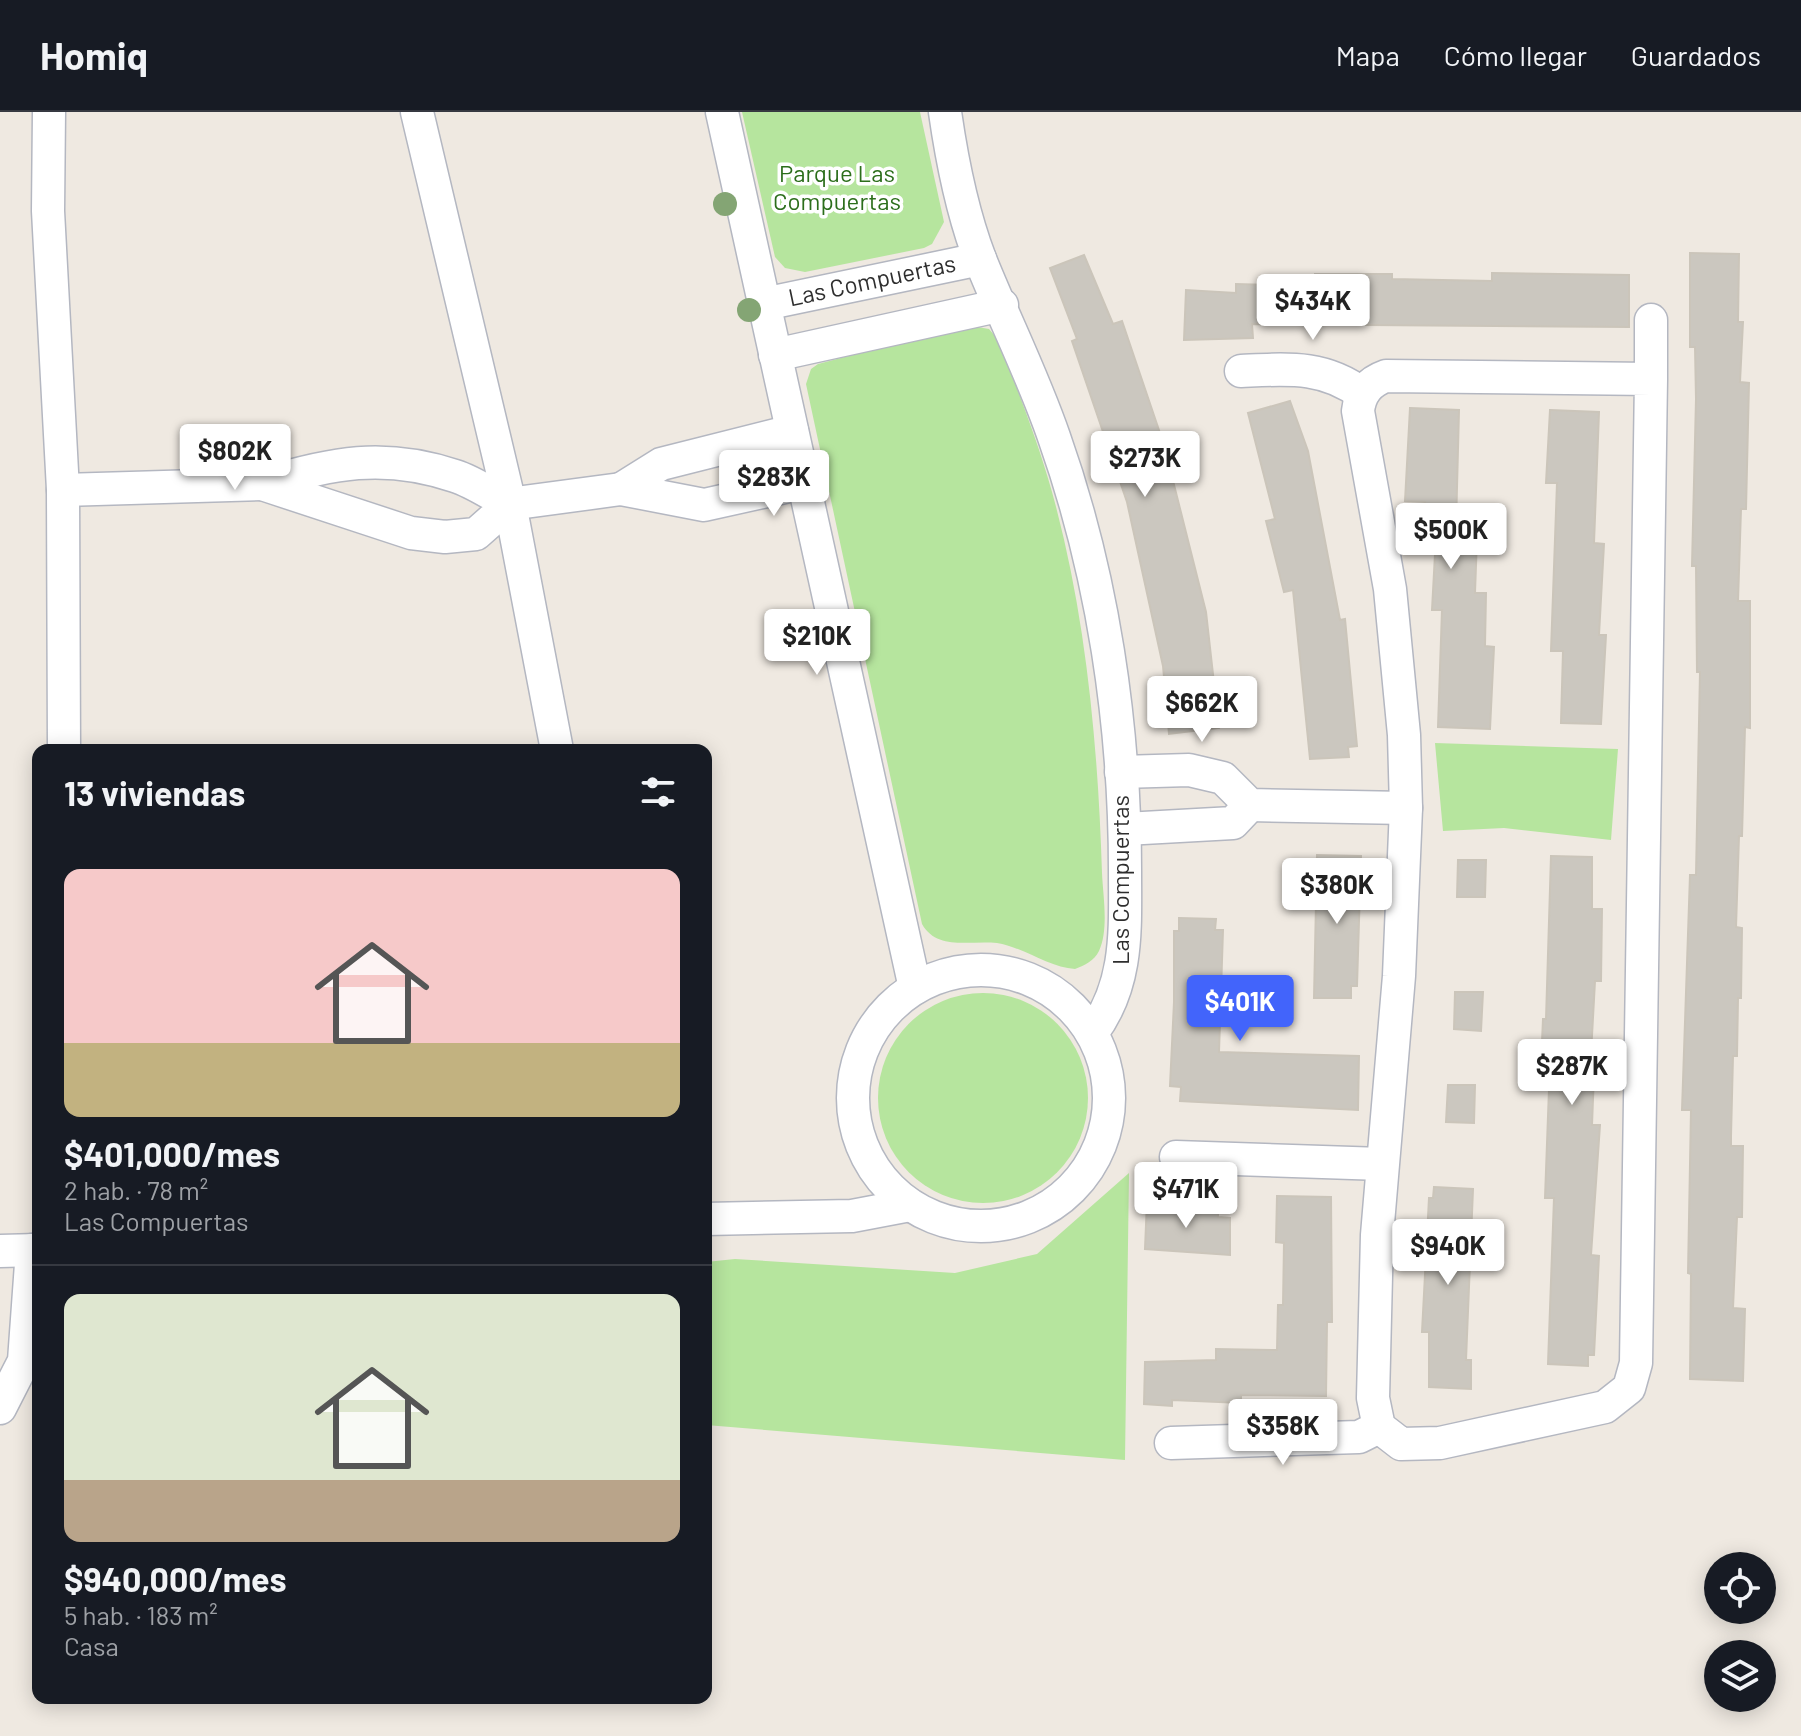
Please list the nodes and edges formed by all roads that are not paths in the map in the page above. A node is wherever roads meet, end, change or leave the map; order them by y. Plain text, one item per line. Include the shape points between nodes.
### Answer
1 (49, 112) edge
2 (417, 112) edge
3 (722, 112) edge
4 (945, 112) edge
5 (980, 259) junction
6 (764, 304) junction
7 (1002, 305) junction
8 (1651, 320) dead end
9 (775, 355) junction
10 (1241, 371) dead end
11 (1651, 379) junction
12 (1362, 394) junction
13 (792, 431) junction
14 (803, 483) junction
15 (262, 484) junction
16 (621, 489) junction
17 (63, 490) junction
18 (510, 504) junction
19 (64, 744) edge
20 (556, 744) edge
21 (1121, 772) junction
22 (1250, 805) junction
23 (1406, 808) junction
24 (1125, 829) junction
25 (915, 988) junction
26 (1092, 1033) junction
27 (1176, 1157) dead end
28 (1382, 1164) junction
29 (910, 1205) junction
30 (712, 1219) edge
31 (32, 1250) edge
32 (0, 1251) edge
33 (32, 1280) edge
34 (0, 1408) edge
35 (1379, 1427) junction
36 (1171, 1443) dead end

1 - 17 street via 48,211
2 - 18 street
3 - 6 street, Las Compuertas
4 - 5 street, Las Compuertas
5 - 6 street, Las Compuertas
5 - 7 street, Las Compuertas
6 - 9 street, Las Compuertas
7 - 9 street, Las Compuertas
7 - 21 street, Las Compuertas via 1076,507 1106,644
8 - 11 street
9 - 13 street, Las Compuertas
10 - 12 street via 1313,370
11 - 12 street via 1397,375 1376,380
11 - 35 street via 1636,1363 1629,1388 1605,1407 1440,1443 1401,1444
12 - 23 street via 1358,411 1395,633
13 - 14 street, Las Compuertas
13 - 16 street via 661,464
14 - 16 street via 704,505
14 - 25 street, Las Compuertas
15 - 17 street
15 - 18 street via 349,461 406,464 457,476
15 - 18 street via 411,533 445,537 476,534
16 - 18 street
17 - 19 street
18 - 20 street
21 - 22 street via 1189,770 1223,778
21 - 24 street, Las Compuertas
22 - 23 street
22 - 24 street via 1233,823
23 - 28 street via 1399,976
24 - 26 street, Las Compuertas via 1124,956 1112,1002
25 - 26 street via 957,971 1002,970 1063,998
25 - 29 street via 872,1029 853,1085 855,1125 870,1162
26 - 29 street via 1108,1076 1107,1122 1091,1165 1061,1200 997,1226 951,1224
27 - 28 street
28 - 35 street via 1373,1371
29 - 30 street via 852,1216
31 - 32 street
33 - 34 street via 24,1361
35 - 36 street via 1359,1437

